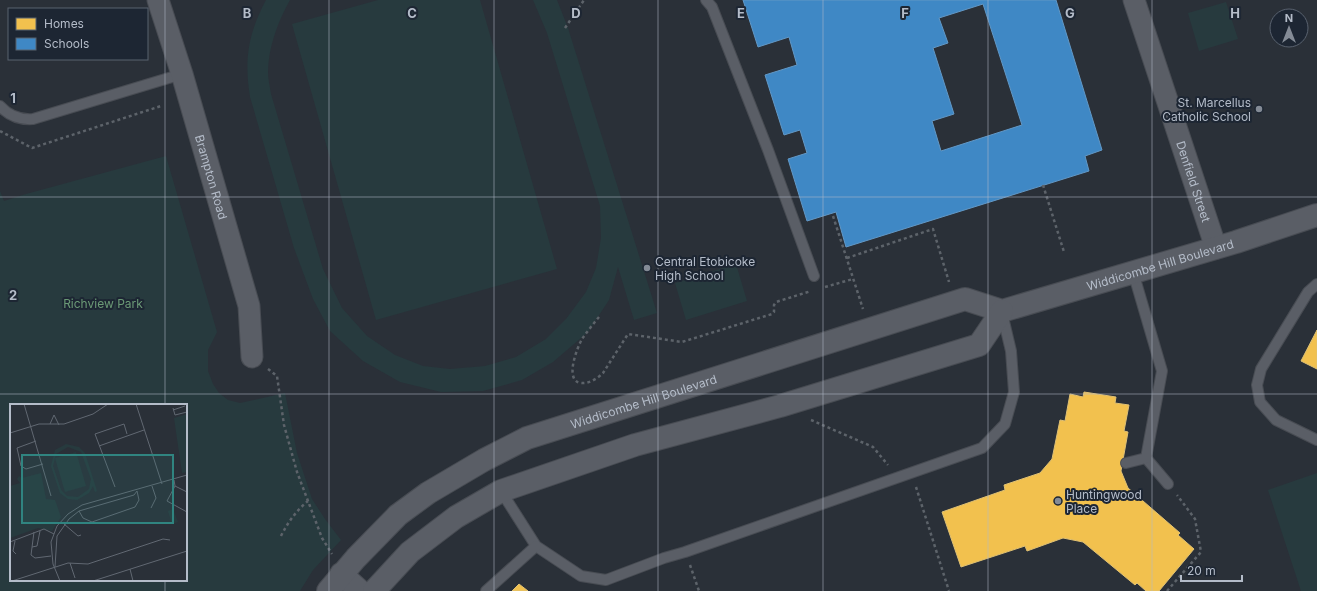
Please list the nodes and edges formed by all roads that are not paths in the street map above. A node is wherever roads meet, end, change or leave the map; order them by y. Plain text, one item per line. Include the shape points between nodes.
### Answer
1 (158, 0) edge
2 (706, 0) edge
3 (1134, 0) edge
4 (182, 74) junction
5 (0, 106) edge
6 (1317, 215) edge
7 (1216, 248) junction
8 (1133, 272) junction
9 (814, 276) dead end
10 (1317, 284) edge
11 (1002, 311) junction
12 (252, 357) road end
13 (1317, 440) edge
14 (1146, 458) junction
15 (484, 460) junction
16 (1126, 463) dead end
17 (1168, 484) road end
18 (501, 491) junction
19 (536, 546) junction
20 (339, 578) edge
21 (360, 591) edge
22 (374, 591) edge
23 (486, 591) edge

1 - 4 street, Brampton Road
2 - 9 lane via 712,7 768,150
3 - 7 street, Denfield Street
4 - 5 lane via 33,119 18,119
4 - 12 street, Brampton Road via 248,306
6 - 7 street, Widdicombe Hill Boulevard
7 - 8 street, Widdicombe Hill Boulevard
8 - 11 street, Widdicombe Hill Boulevard
8 - 14 lane via 1162,371
10 - 13 lane via 1308,292 1261,369 1257,386 1260,402 1276,420
11 - 15 street, Widdicombe Hill Boulevard via 965,299 527,438
11 - 18 street via 979,345 780,406 635,445
11 - 19 lane via 1011,351 1014,392 1005,424 982,448 606,580 581,576
14 - 16 lane
14 - 17 lane
15 - 18 street
15 - 20 street, Widdicombe Hill Boulevard via 428,493 398,515
18 - 19 lane
18 - 22 street via 456,517 410,552
19 - 23 lane
20 - 21 street

